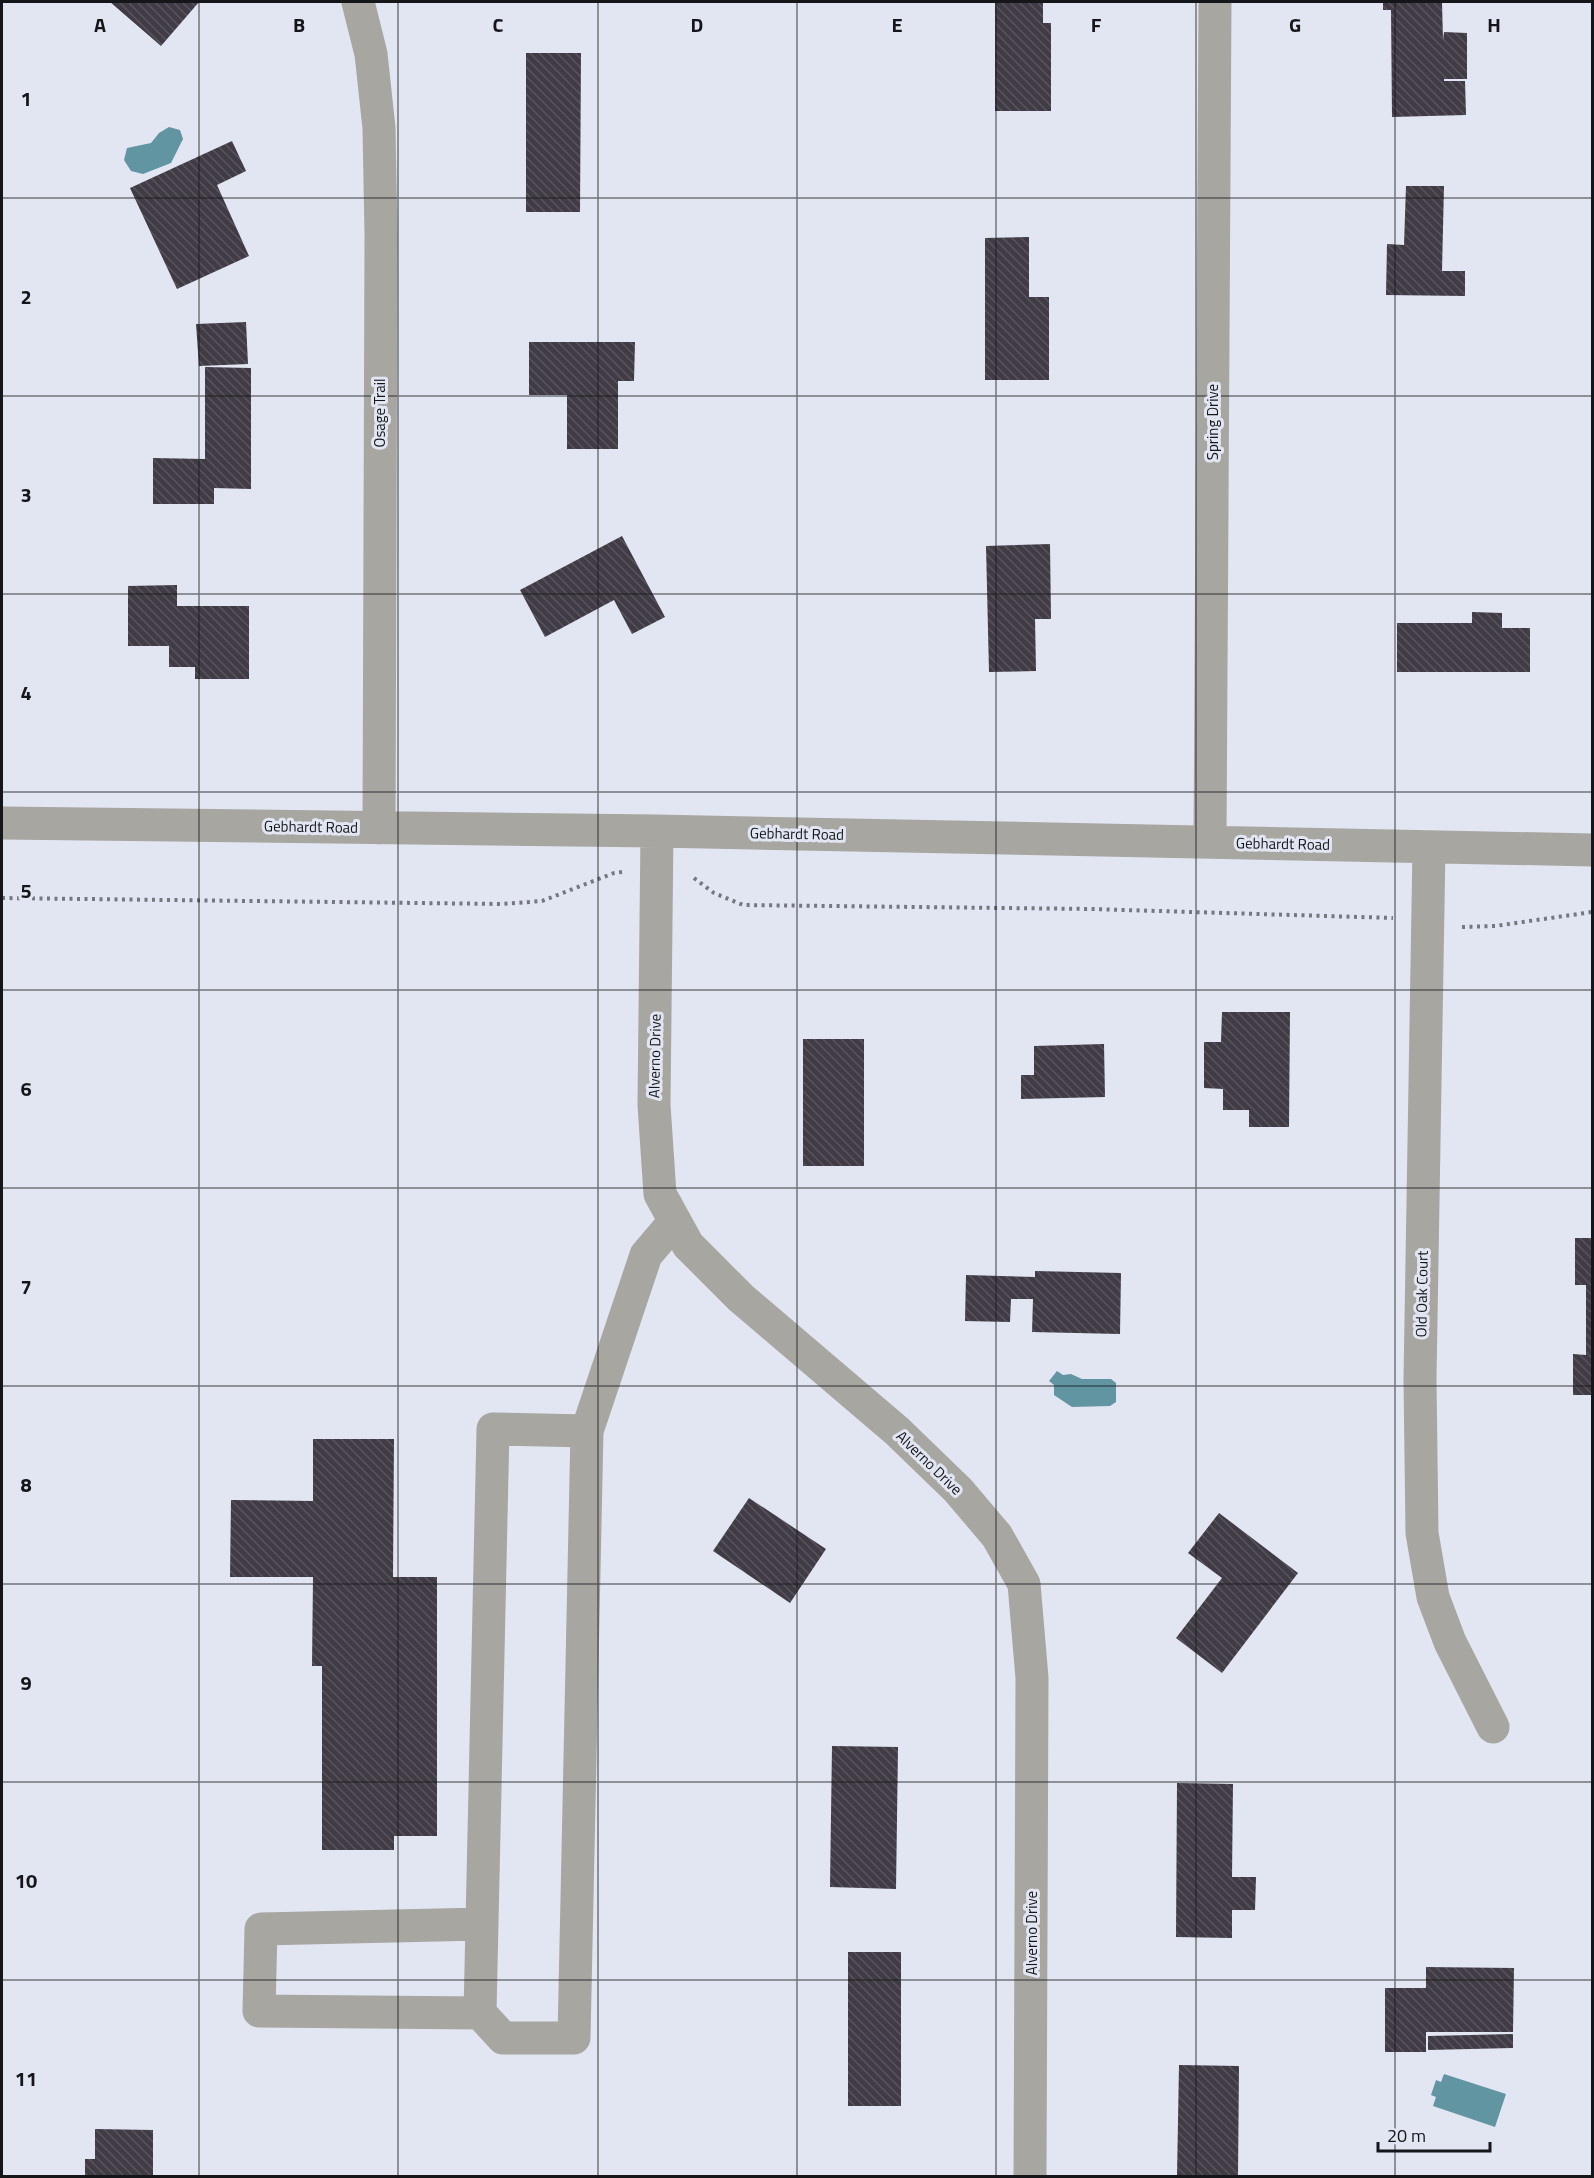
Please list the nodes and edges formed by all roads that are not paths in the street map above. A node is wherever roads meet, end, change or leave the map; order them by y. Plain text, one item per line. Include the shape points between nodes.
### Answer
1 (358, 2) edge
2 (1215, 2) edge
3 (2, 823) edge
4 (379, 828) junction
5 (657, 831) junction
6 (1210, 842) junction
7 (1429, 847) junction
8 (1593, 850) edge
9 (675, 1221) junction
10 (587, 1431) junction
11 (1493, 1727) dead end
12 (482, 1924) junction
13 (480, 2013) junction
14 (1030, 2176) edge

1 - 4 street, Osage Trail via 371,54 379,128
2 - 6 street, Spring Drive
3 - 4 street, Gebhardt Road
4 - 5 street, Gebhardt Road
5 - 6 street, Gebhardt Road
5 - 9 street, Alverno Drive via 654,1105 660,1194
6 - 7 street, Gebhardt Road
7 - 8 street, Gebhardt Road
7 - 11 street, Old Oak Court via 1420,1379 1422,1533 1433,1597 1450,1642
9 - 10 street via 646,1255
9 - 14 street, Alverno Drive via 688,1245 741,1298 897,1431 958,1490 997,1536 1023,1584 1032,1678
10 - 12 street via 493,1429
10 - 13 street via 574,2038 503,2038
12 - 13 street
12 - 13 street via 261,1929 260,2011

